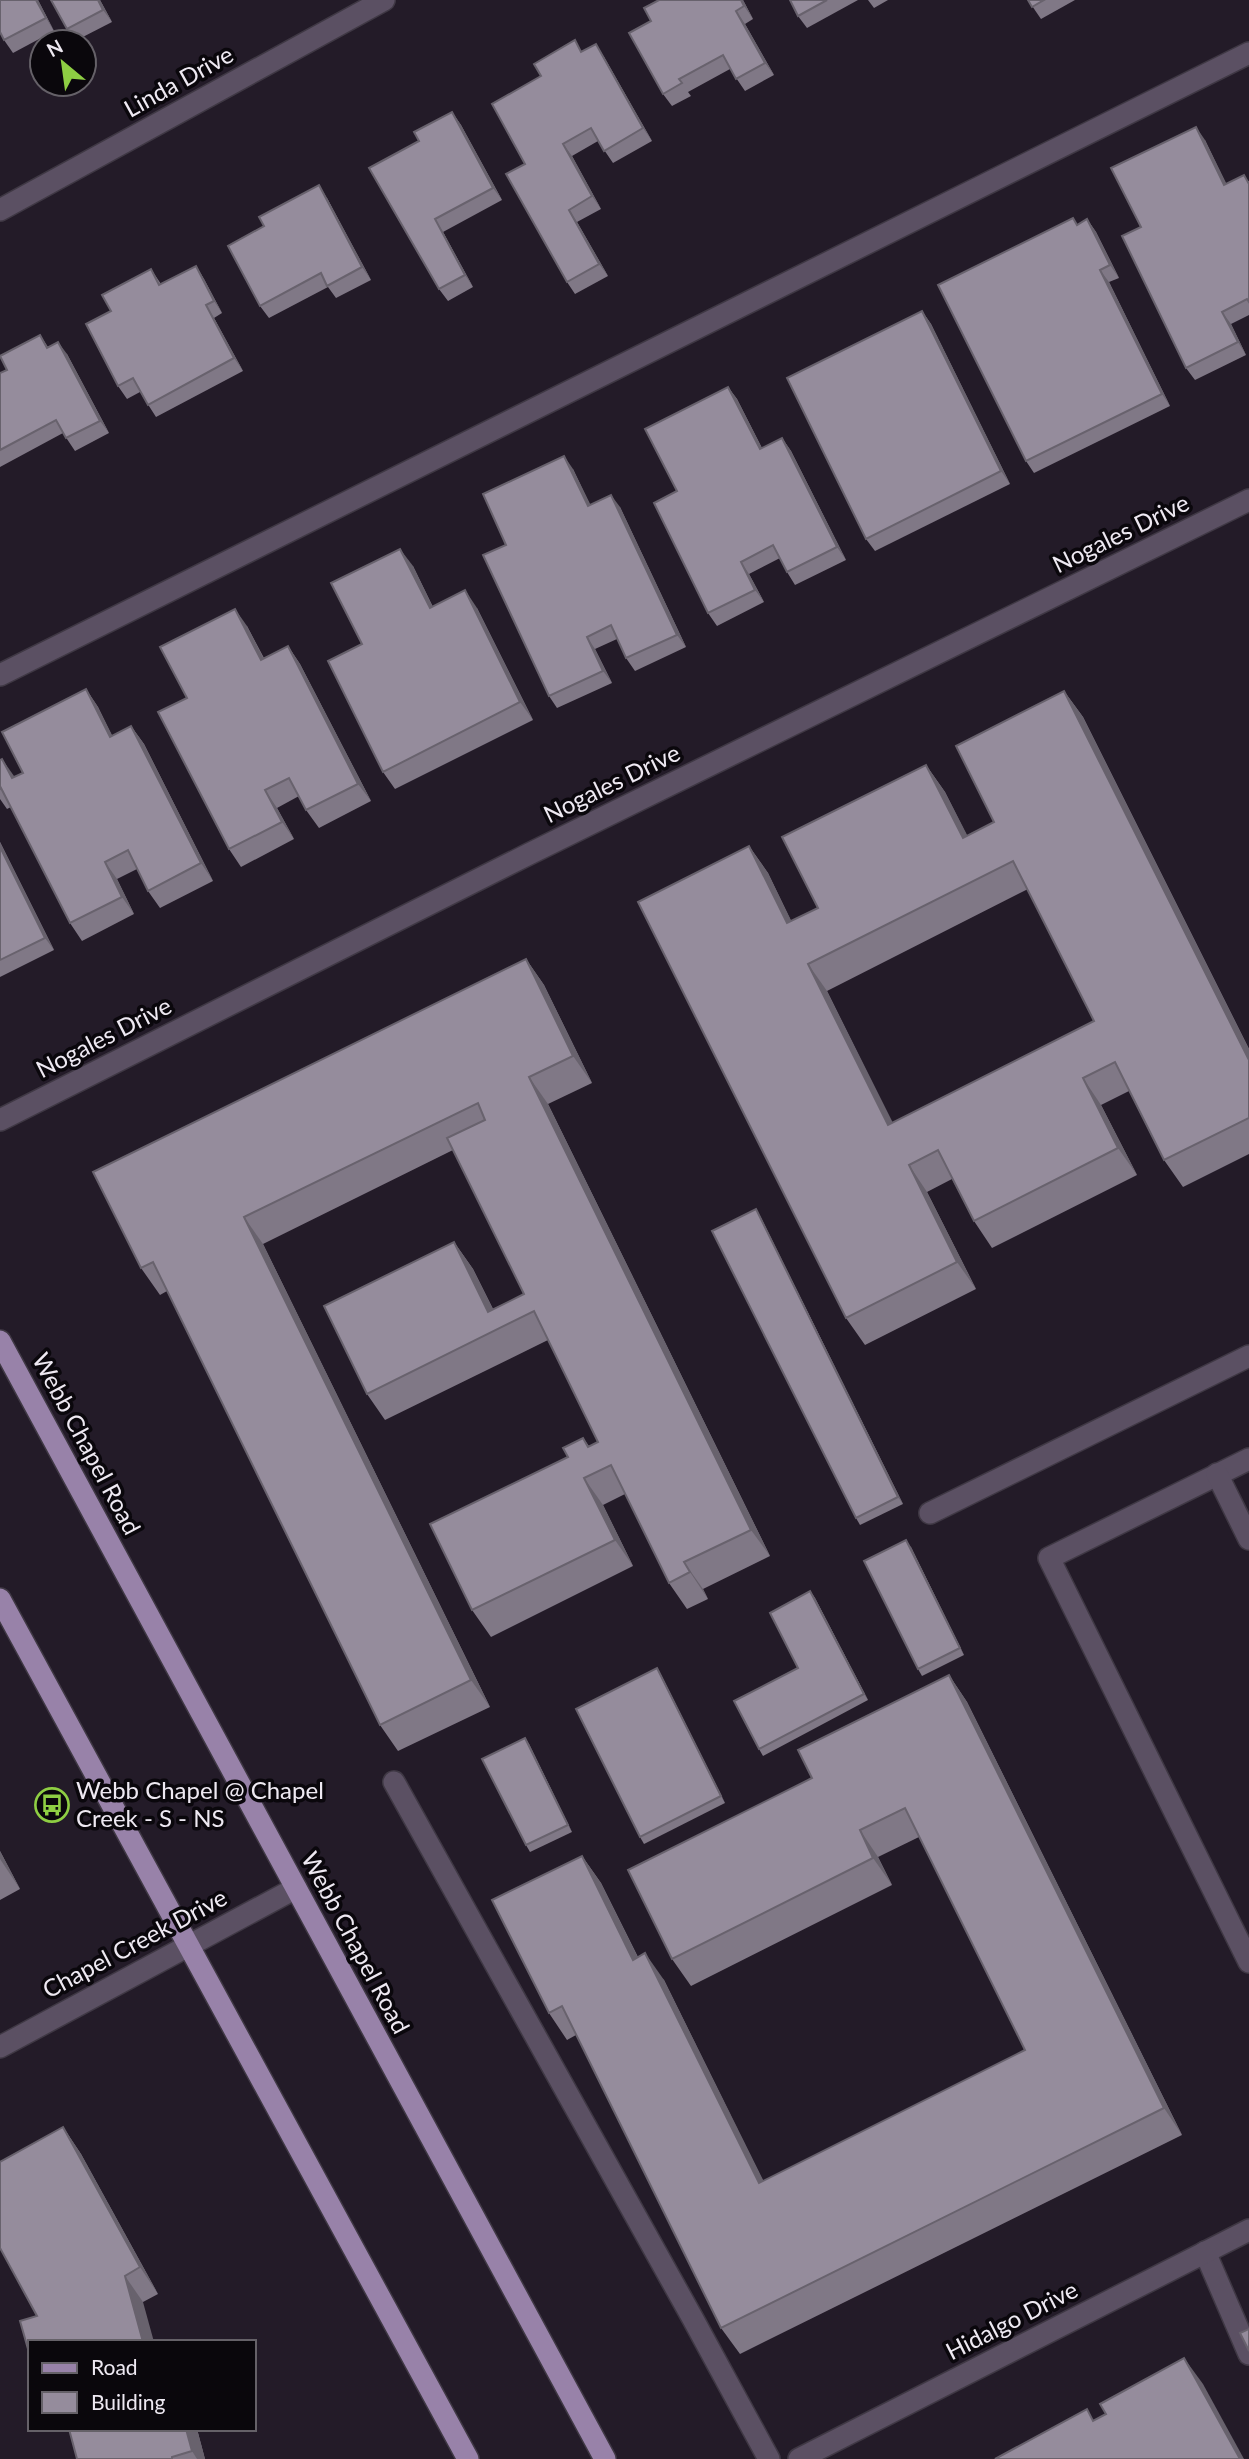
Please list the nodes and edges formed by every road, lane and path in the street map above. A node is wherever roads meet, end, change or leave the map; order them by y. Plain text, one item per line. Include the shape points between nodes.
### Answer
1 (384, 0) edge
2 (1249, 53) edge
3 (0, 210) edge
4 (1249, 500) edge
5 (0, 676) edge
6 (0, 1120) edge
7 (0, 1341) edge
8 (1249, 1356) edge
9 (1249, 1459) edge
10 (1217, 1474) junction
11 (930, 1513) dead end
12 (1249, 1539) edge
13 (0, 1599) edge
14 (394, 1782) dead end
15 (296, 1888) junction
16 (189, 1946) junction
17 (1249, 1962) edge
18 (0, 2047) edge
19 (1249, 2230) edge
20 (1205, 2252) junction
21 (1249, 2354) edge
22 (468, 2459) edge
23 (605, 2459) edge
24 (769, 2459) edge
25 (799, 2459) edge

1 - 3 street, Linda Drive
2 - 5 street
4 - 6 street, Nogales Drive
7 - 15 main road, Webb Chapel Road
8 - 11 street
9 - 10 street
10 - 12 street
10 - 17 street via 1049,1558
13 - 16 main road
14 - 24 street
15 - 16 street, Chapel Creek Drive
15 - 23 main road, Webb Chapel Road
16 - 18 street, Chapel Creek Drive
16 - 22 main road
19 - 20 street, Hidalgo Drive
20 - 21 street
20 - 25 street, Hidalgo Drive

